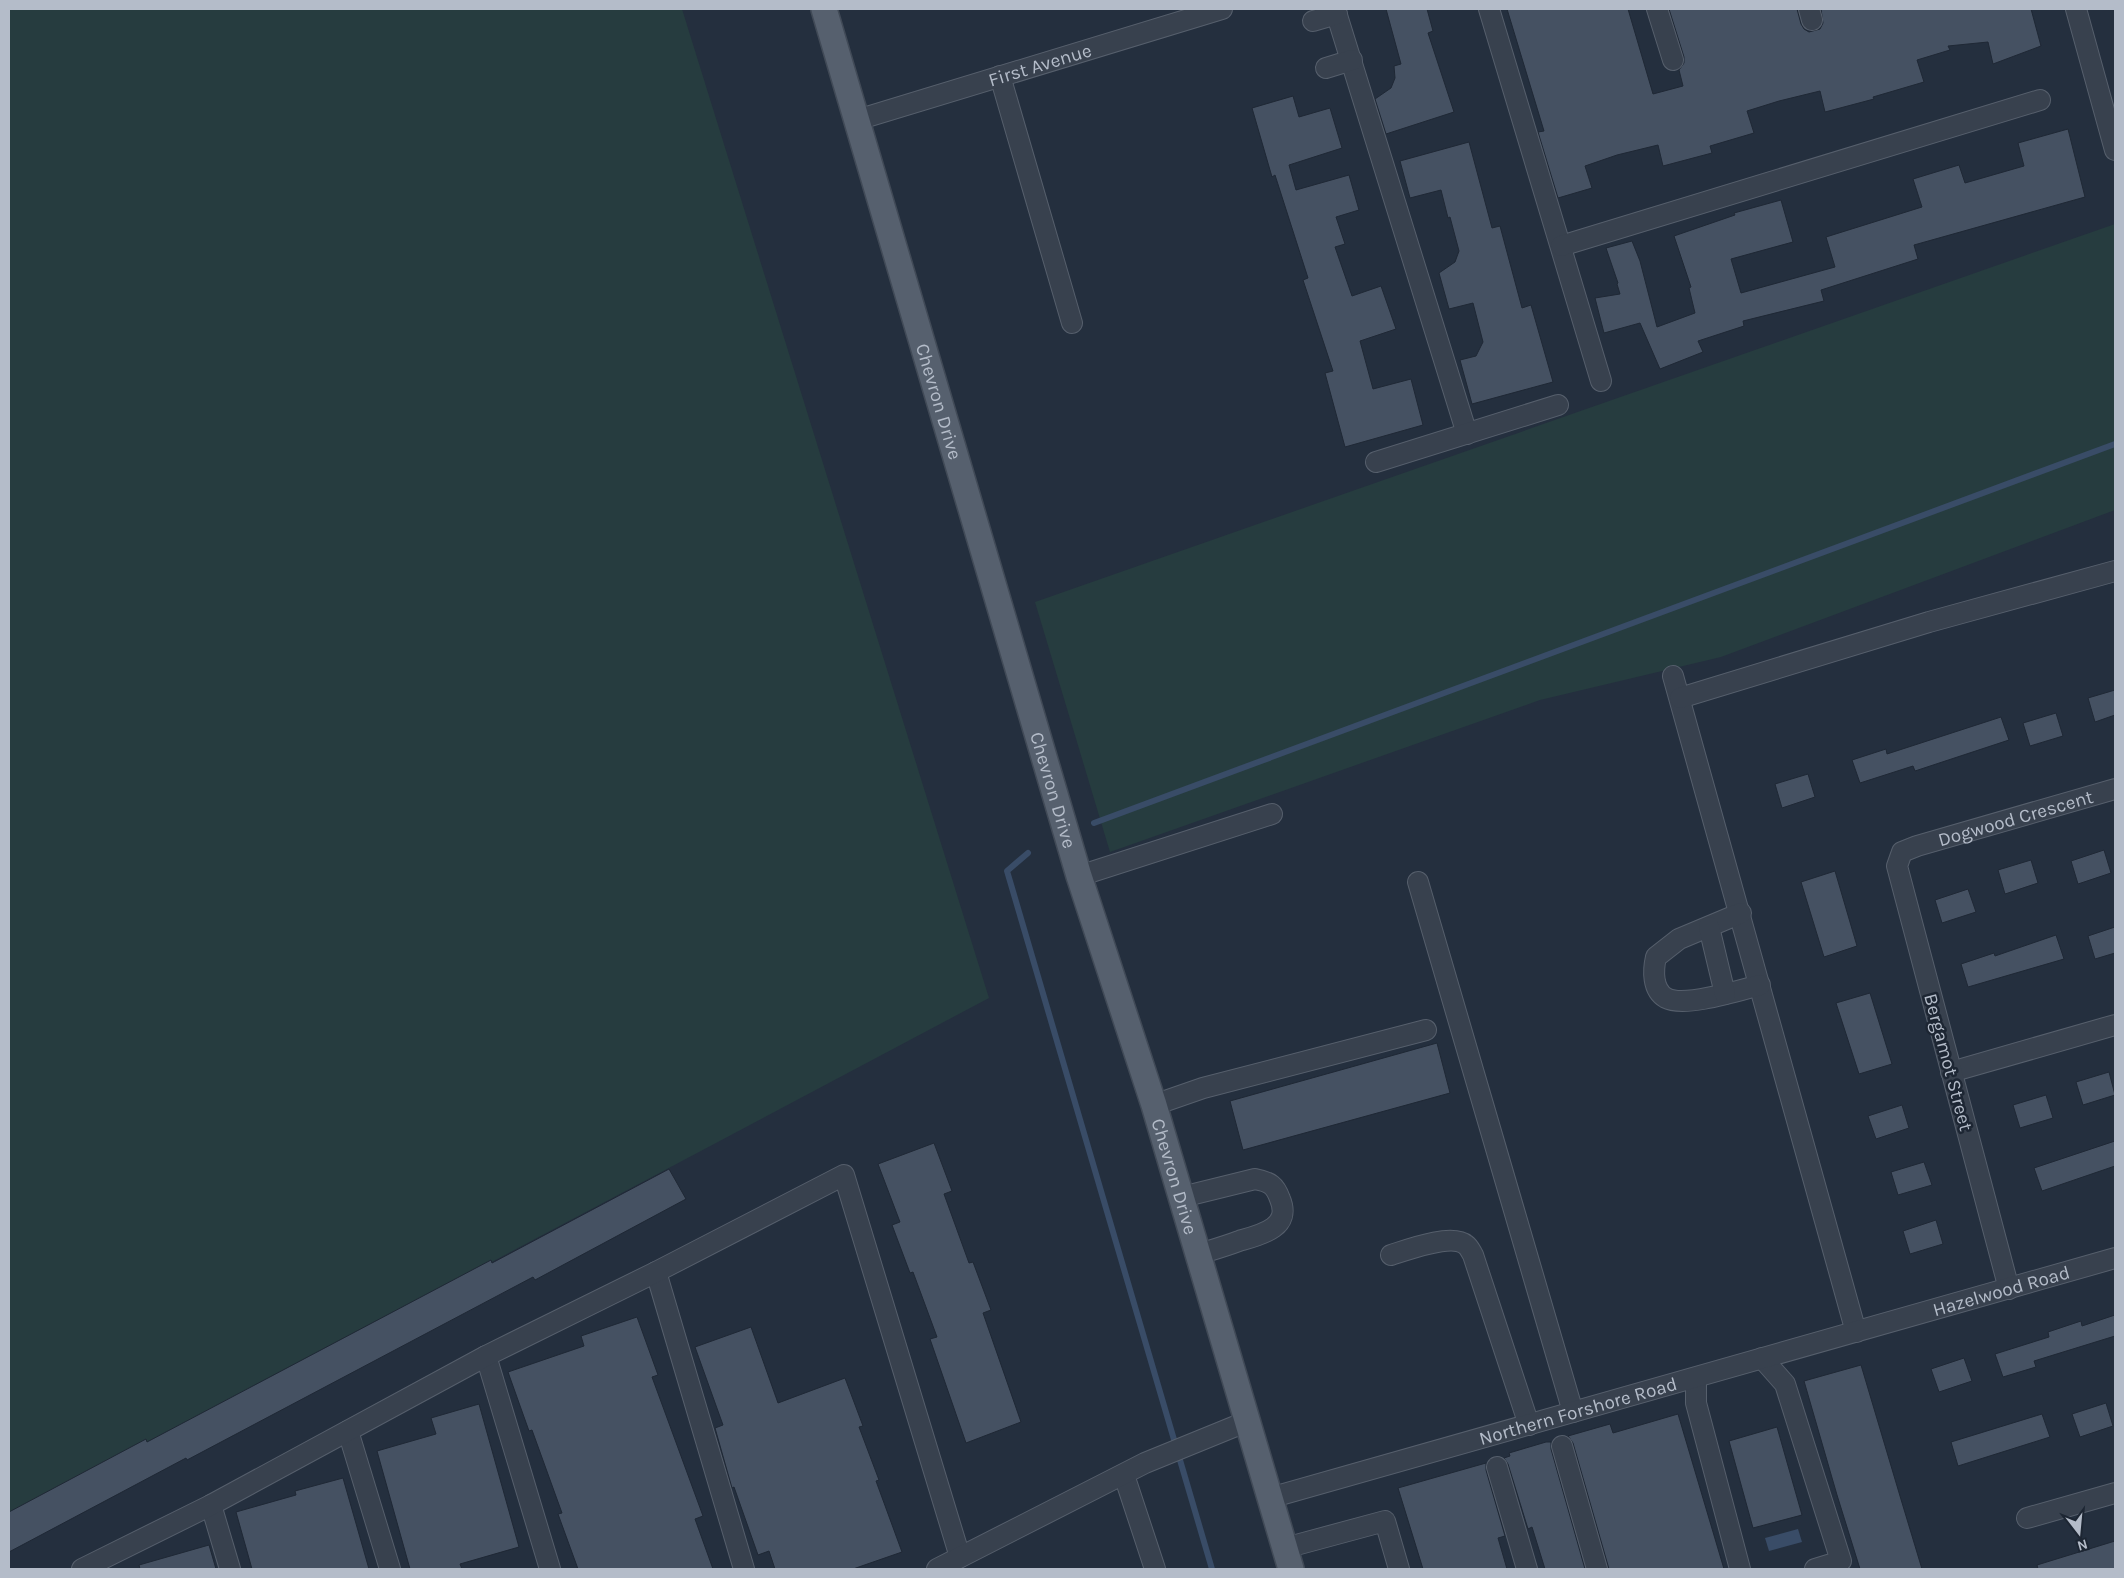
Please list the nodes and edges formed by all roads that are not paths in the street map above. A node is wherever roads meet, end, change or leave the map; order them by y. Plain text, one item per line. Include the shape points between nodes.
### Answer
1 (824, 9) edge
2 (1222, 9) edge
3 (1489, 9) edge
4 (1657, 9) edge
5 (2076, 9) edge
6 (1336, 12) edge
7 (1313, 22) dead end
8 (1352, 60) junction
9 (1673, 60) dead end
10 (1326, 68) dead end
11 (1000, 76) junction
12 (2040, 100) dead end
13 (858, 120) junction
14 (2114, 143) edge
15 (1561, 246) junction
16 (1072, 323) dead end
17 (1601, 380) dead end
18 (1558, 405) dead end
19 (1467, 434) junction
20 (1376, 462) dead end
21 (2115, 571) edge
22 (1674, 676) dead end
23 (1680, 698) junction
24 (2115, 789) edge
25 (1272, 814) dead end
26 (1917, 846) joint
27 (1079, 876) junction
28 (1418, 882) dead end
29 (1740, 913) junction
30 (1708, 926) junction
31 (1760, 985) junction
32 (1725, 994) junction
33 (2115, 1025) edge
34 (1426, 1030) dead end
35 (1951, 1072) junction
36 (1154, 1105) junction
37 (1182, 1197) junction
38 (1199, 1254) junction
39 (1391, 1255) dead end
40 (2115, 1258) edge
41 (656, 1272) junction
42 (2009, 1289) junction
43 (1887, 1323) joint
44 (1856, 1332) junction
45 (486, 1356) junction
46 (1762, 1358) junction
47 (1696, 1378) junction
48 (1573, 1412) junction
49 (1248, 1421) junction
50 (1529, 1425) junction
51 (348, 1431) junction
52 (1562, 1446) dead end
53 (1497, 1467) dead end
54 (1124, 1475) junction
55 (2115, 1493) edge
56 (1270, 1498) junction
57 (211, 1505) junction
58 (2027, 1518) dead end
59 (960, 1558) junction
60 (1288, 1559) edge
61 (82, 1569) edge
62 (230, 1569) edge
63 (390, 1569) edge
64 (550, 1569) edge
65 (744, 1569) edge
66 (937, 1569) edge
67 (1155, 1569) edge
68 (1399, 1569) edge
69 (1528, 1569) edge
70 (1597, 1569) edge
71 (1740, 1569) edge
72 (1815, 1569) edge

1 - 13 main road, Chevron Drive
2 - 11 street, First Avenue
3 - 15 street
4 - 9 street
5 - 14 street
6 - 7 street
6 - 8 street
8 - 10 street
8 - 19 street
11 - 13 street, First Avenue
11 - 16 street
12 - 15 street
13 - 27 main road, Chevron Drive
15 - 17 street
18 - 19 street
19 - 20 street
21 - 23 street via 1930,622
22 - 23 street
23 - 29 street
24 - 26 street, Dogwood Crescent
25 - 27 street
26 - 35 street, Bergamot Street via 1902,852 1897,866
27 - 36 main road, Chevron Drive
28 - 48 street
29 - 30 street
29 - 31 street
30 - 32 street
30 - 32 street via 1679,939 1656,957 1653,970 1657,989 1675,1001
31 - 32 street
31 - 44 street
33 - 35 street
34 - 36 street via 1203,1088
35 - 42 street, Bergamot Street
36 - 37 main road, Chevron Drive
37 - 38 main road, Chevron Drive
37 - 38 street via 1255,1179 1276,1188 1284,1208 1279,1223 1267,1233
38 - 49 main road, Chevron Drive
39 - 50 street via 1428,1244 1453,1241 1465,1244 1473,1255
40 - 42 street, Hazelwood Road
41 - 45 street
41 - 59 street via 844,1175
41 - 65 street
42 - 43 street, Hazelwood Road
43 - 44 street, Northern Forshore Road
44 - 46 street, Northern Forshore Road
45 - 51 street
45 - 64 street
46 - 47 street, Northern Forshore Road
46 - 72 street via 1785,1384 1841,1561
47 - 48 street, Northern Forshore Road
47 - 71 street via 1696,1403
48 - 50 street, Northern Forshore Road
49 - 54 street
49 - 56 main road, Chevron Drive
50 - 56 street, Northern Forshore Road
51 - 57 street
51 - 63 street
52 - 70 street
53 - 69 street
54 - 59 street
54 - 67 street
55 - 58 street
56 - 60 main road, Chevron Drive
57 - 61 street
57 - 62 street
59 - 66 street
60 - 68 street via 1385,1521

